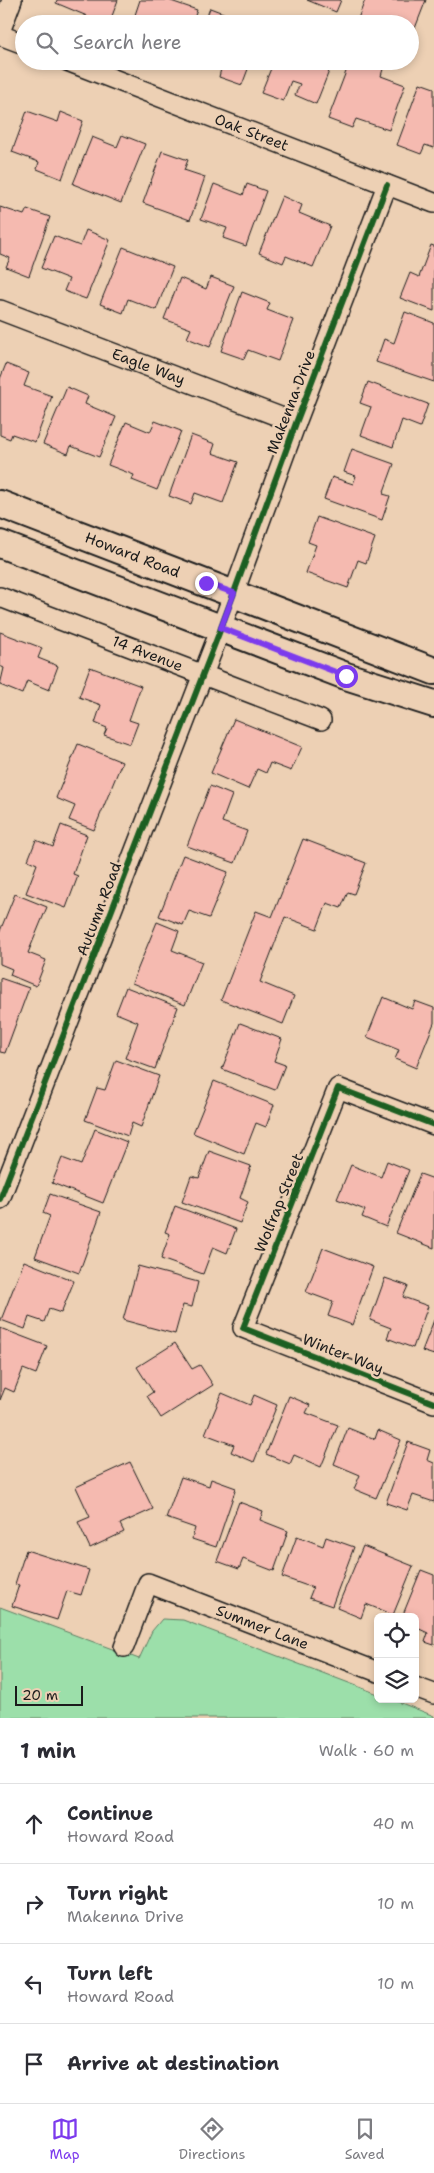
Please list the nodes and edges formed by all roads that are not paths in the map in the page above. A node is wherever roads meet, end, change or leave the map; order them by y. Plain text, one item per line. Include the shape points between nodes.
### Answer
1 (12, 0) edge
2 (0, 34) edge
3 (15, 40) edge
4 (90, 70) edge
5 (387, 185) junction
6 (434, 204) edge
7 (0, 310) edge
8 (296, 424) junction
9 (0, 504) edge
10 (0, 544) edge
11 (234, 593) junction
12 (0, 597) edge
13 (221, 628) junction
14 (434, 671) edge
15 (203, 674) junction
16 (434, 704) edge
17 (321, 720) dead end
18 (434, 1125) edge
19 (4, 1177) edge
20 (0, 1199) edge
21 (243, 1328) joint
22 (434, 1403) edge
23 (124, 1646) dead end
24 (374, 1670) edge
25 (419, 1688) edge
26 (434, 1694) edge

1 - 2 street
2 - 3 street
4 - 5 street, Oak Street
5 - 6 street, Oak Street
5 - 8 street, Makenna Drive
7 - 8 street, Eagle Way
8 - 11 street, Makenna Drive
9 - 11 main road, Howard Road
10 - 13 main road
11 - 13 street, Makenna Drive
11 - 14 main road, Howard Road
12 - 15 street, 14 Avenue
13 - 15 street, Autumn Road
13 - 16 main road via 346,676
15 - 17 street, 14 Avenue
15 - 19 street, Autumn Road
18 - 21 street, Wolfrap Street via 338,1088
19 - 20 street, Autumn Road
21 - 22 street, Winter Way
23 - 24 street, Summer Lane via 148,1583
25 - 26 street

